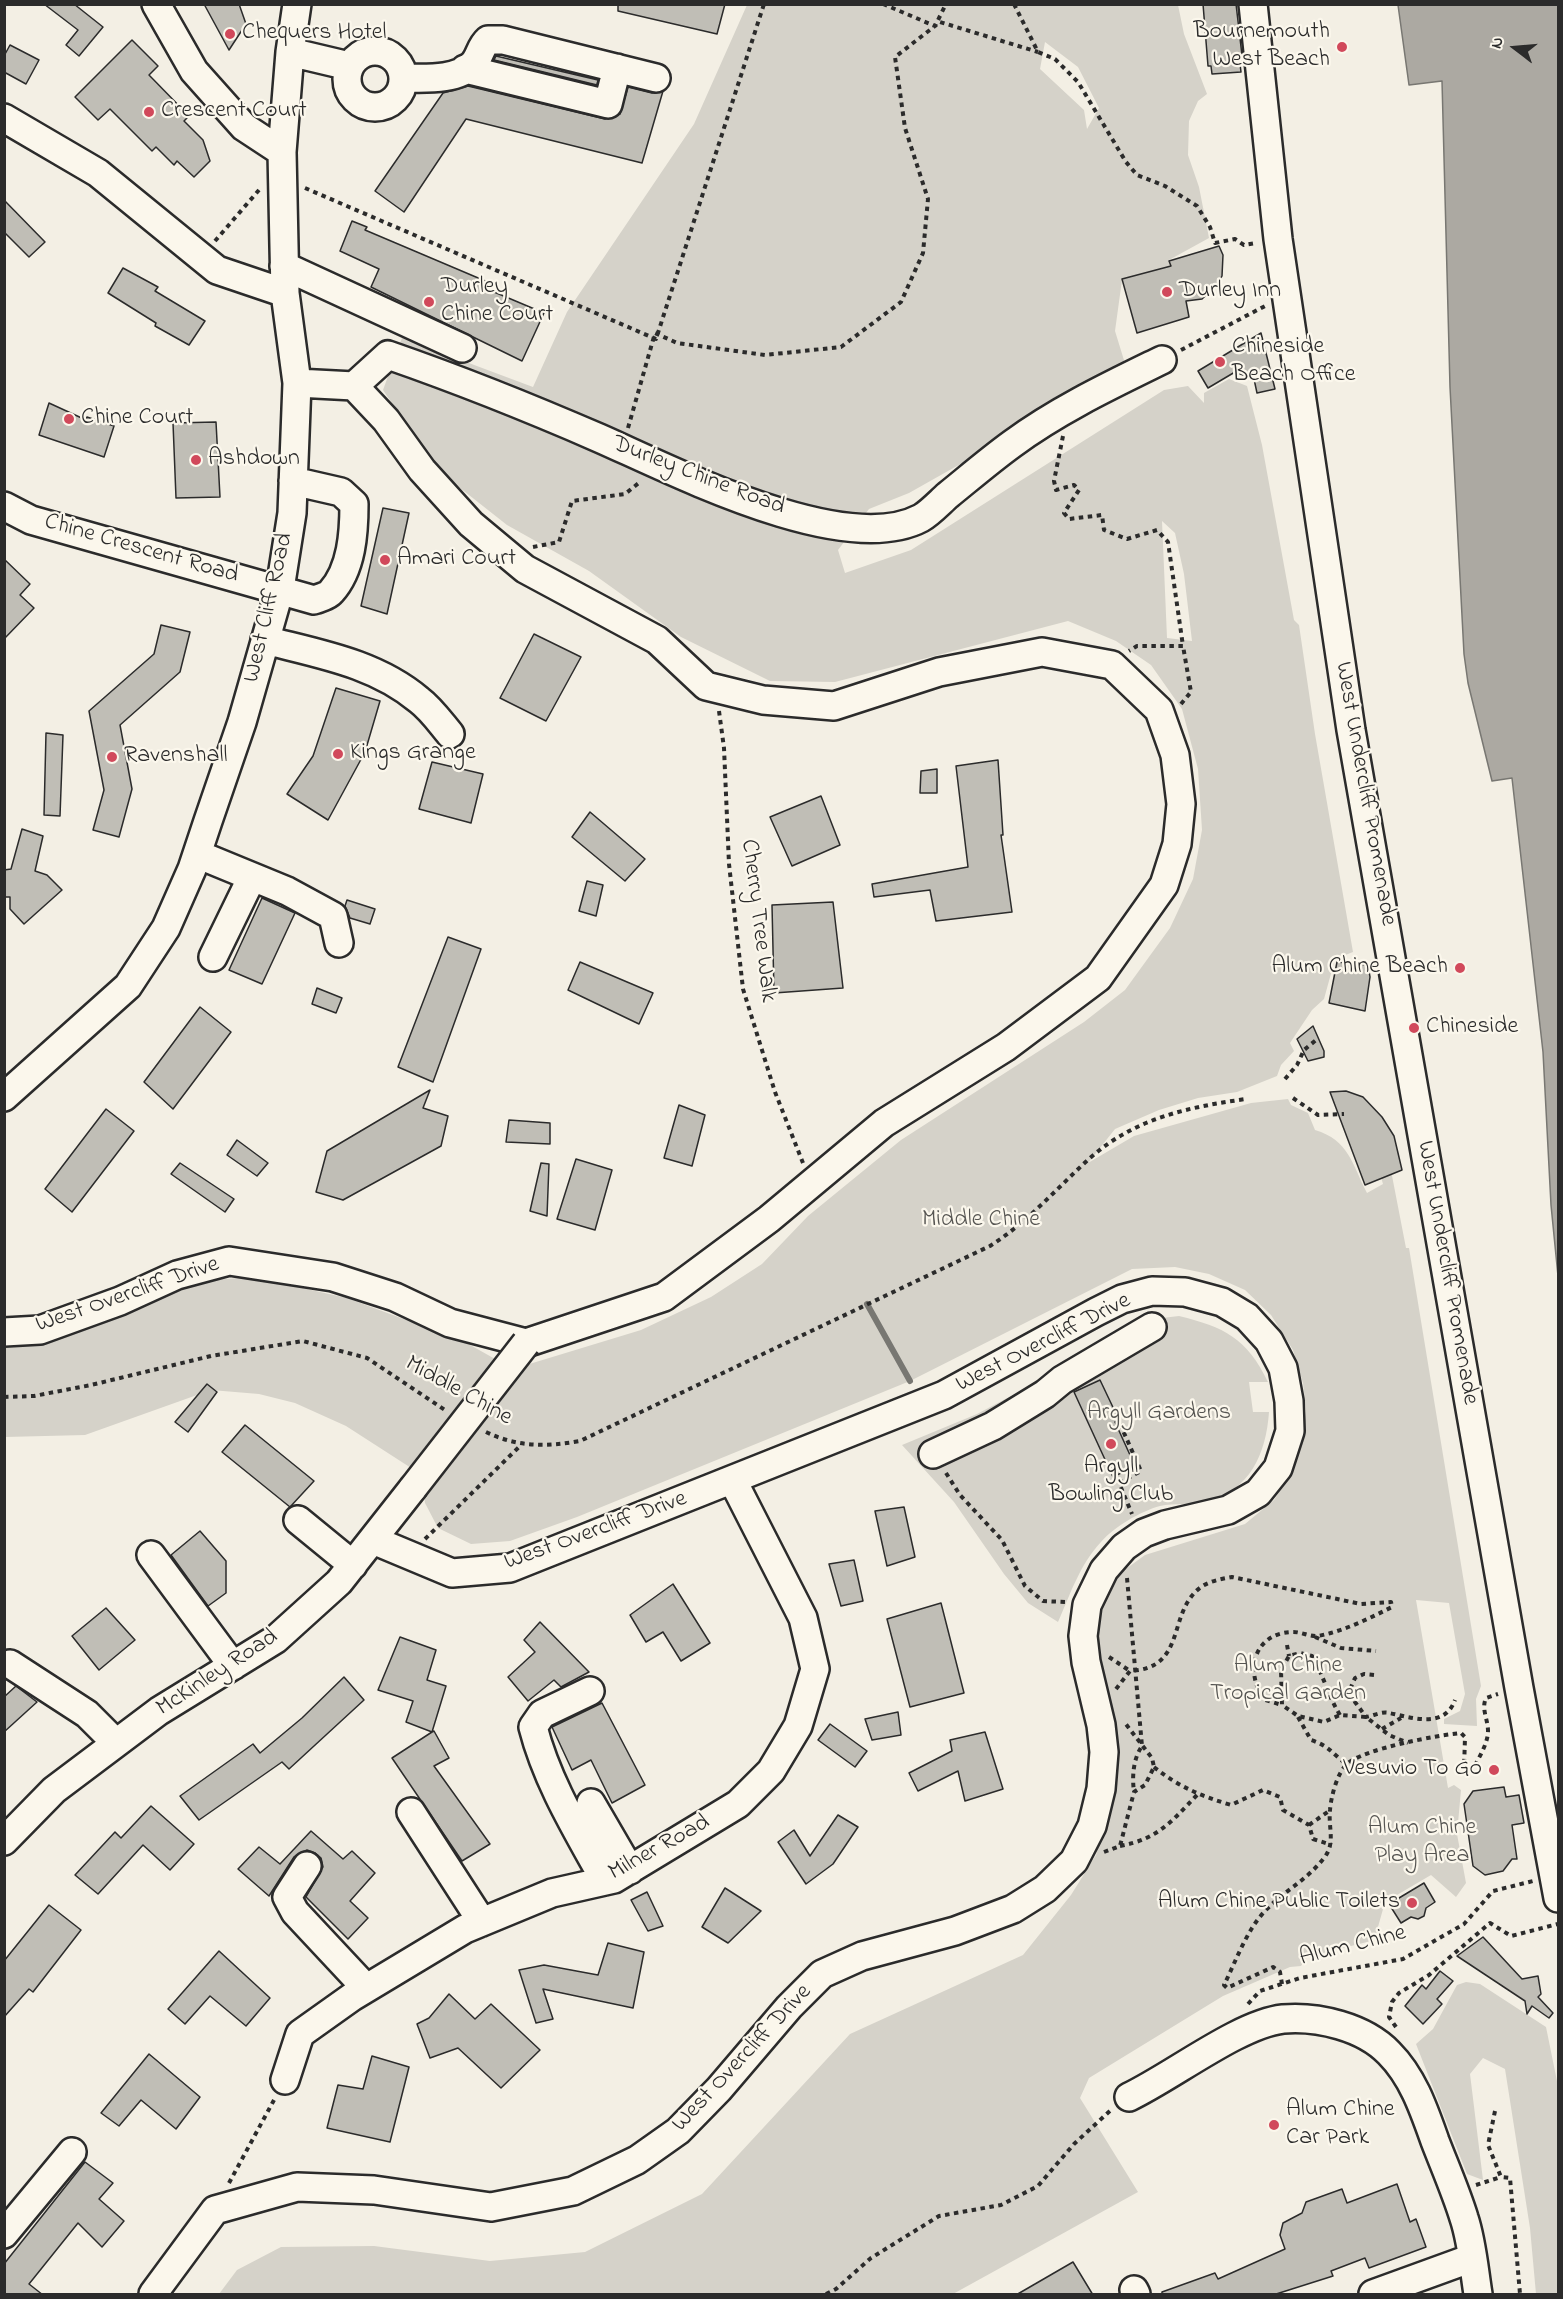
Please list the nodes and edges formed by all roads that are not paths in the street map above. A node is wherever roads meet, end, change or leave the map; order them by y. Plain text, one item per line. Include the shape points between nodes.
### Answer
1 (156, 4) edge
2 (297, 4) edge
3 (1253, 4) edge
4 (290, 52) junction
5 (349, 66) junction
6 (617, 68) junction
7 (465, 69) junction
8 (403, 78) junction
9 (656, 78) dead end
10 (4, 118) edge
11 (278, 150) junction
12 (285, 279) junction
13 (462, 348) dead end
14 (1162, 360) road end
15 (297, 383) junction
16 (354, 386) junction
17 (293, 482) junction
18 (4, 506) edge
19 (280, 589) junction
20 (265, 640) junction
21 (450, 734) dead end
22 (197, 854) junction
23 (252, 877) junction
24 (339, 943) dead end
25 (213, 957) dead end
26 (4, 1097) edge
27 (1152, 1327) dead end
28 (4, 1332) edge
29 (526, 1343) junction
30 (933, 1454) road end
31 (733, 1481) junction
32 (298, 1520) dead end
33 (373, 1540) junction
34 (151, 1555) dead end
35 (353, 1565) junction
36 (10, 1664) dead end
37 (233, 1666) junction
38 (590, 1691) dead end
39 (116, 1743) junction
40 (591, 1803) dead end
41 (411, 1812) dead end
42 (4, 1841) edge
43 (307, 1866) dead end
44 (630, 1870) junction
45 (605, 1881) junction
46 (1556, 1887) edge
47 (482, 1922) junction
48 (366, 1988) junction
49 (285, 2080) road end
50 (1129, 2097) road end
51 (72, 2152) dead end
52 (4, 2234) edge
53 (1472, 2258) junction
54 (153, 2295) edge
55 (1373, 2295) edge
56 (1478, 2295) edge

1 - 11 street via 194,71 244,127
2 - 4 street, West Cliff Road
3 - 46 street, West Undercliff Promenade via 1286,294 1351,730
4 - 5 street
4 - 11 street, West Cliff Road
5 - 8 street via 359,55 381,51 399,64
5 - 8 street via 348,88 356,100 369,107 390,103 400,92
6 - 7 street via 503,40 488,40 474,63
6 - 7 street via 608,105
6 - 9 street
7 - 8 street via 432,78
10 - 12 street via 98,173 217,270
11 - 12 street, West Cliff Road
12 - 13 street
12 - 15 street, West Cliff Road
14 - 16 street, Durley Chine Road via 1114,383 1014,442 920,518 862,530 747,502 474,386 388,355
15 - 16 street
15 - 17 street, West Cliff Road
16 - 29 street via 386,420 422,470 464,516 506,553 525,569 657,640 706,687 763,700 834,706 939,672 1042,652 1112,665 1159,710 1175,755 1181,804 1178,844 1164,885 1098,978 1006,1047 884,1123 769,1219 664,1298
17 - 19 street, West Cliff Road
17 - 19 street, Chine Crescent Road via 341,492 354,504 354,536 330,593 314,600
18 - 19 street, Chine Crescent Road via 32,519
19 - 20 street, West Cliff Road
20 - 21 street via 356,664 391,680 420,700
20 - 22 street, West Cliff Road
22 - 23 street
22 - 26 street, West Cliff Road via 166,928 128,986
23 - 24 street via 333,916
23 - 25 street
27 - 30 street via 993,1426
28 - 29 street, West Overcliff Drive via 40,1330 177,1275 229,1261 333,1277 395,1297 450,1323
29 - 33 street, McKinley Road, bridge
31 - 33 street, West Overcliff Drive via 510,1568 452,1573
31 - 44 street, Milner Road via 803,1618 815,1669 798,1726 771,1771 738,1804
31 - 54 street, West Overcliff Drive via 944,1395 1122,1299 1152,1291 1185,1292 1222,1302 1247,1317 1269,1341 1283,1368 1289,1401 1290,1431 1278,1468 1258,1493 1228,1510 1165,1525 1134,1540 1104,1570 1087,1605 1083,1636 1104,1752 1101,1789 1092,1826 1074,1861 1045,1889 1013,1909 955,1931 862,1956 822,1974 678,2131 637,2160 573,2191 491,2207 374,2190 297,2187 214,2210
32 - 35 street
33 - 35 street, McKinley Road
34 - 37 street
35 - 37 street, McKinley Road via 276,1640
36 - 39 street via 87,1714
37 - 39 street, McKinley Road via 159,1711
38 - 45 street via 542,1714 533,1727 562,1804
39 - 42 street, McKinley Road via 54,1790
40 - 44 street
41 - 47 street
43 - 48 street via 287,1897 295,1912
44 - 45 street, Milner Road
45 - 47 street, Milner Road via 552,1893
47 - 48 street, Milner Road
48 - 49 street, Milner Road via 300,2034
50 - 53 street via 1243,2032 1283,2019 1316,2020 1346,2027 1388,2051 1403,2069 1421,2102 1465,2219
51 - 52 street
53 - 55 street
53 - 56 street

